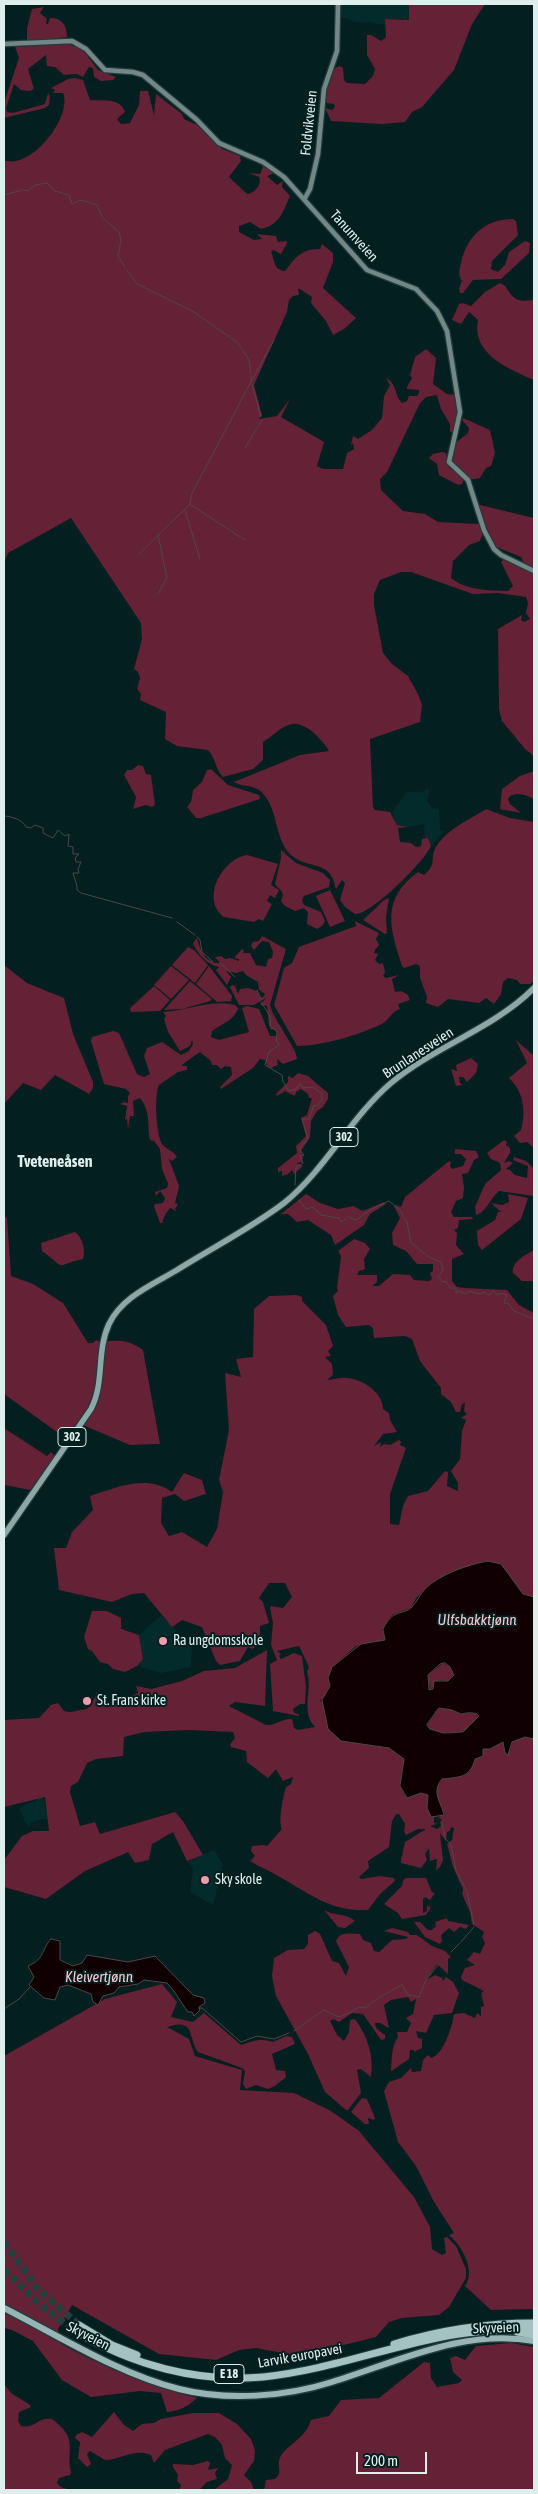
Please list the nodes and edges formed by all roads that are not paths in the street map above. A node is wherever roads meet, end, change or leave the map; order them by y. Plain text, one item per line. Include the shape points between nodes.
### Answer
1 (338, 4) edge
2 (4, 44) edge
3 (303, 196) junction
4 (534, 571) edge
5 (534, 988) edge
6 (4, 1535) edge
7 (4, 2308) edge
8 (534, 2321) edge
9 (534, 2328) edge
10 (482, 2330) junction
11 (534, 2335) edge
12 (534, 2341) edge

1 - 3 main road, Foldvikveien via 337,46 324,89 320,143 310,186
2 - 3 main road, Tanumveien via 72,41 86,49 105,70 142,75 197,120 219,143 266,164
3 - 4 main road, Tanumveien via 367,270 414,289 437,311 447,331 460,416 449,455 450,464 468,480 484,530 494,549
5 - 6 main road, Brunlanesveien / 302 via 505,1012 392,1082 299,1190 284,1203 162,1278 126,1305 108,1327 101,1348 99,1386 91,1410
7 - 12 highway, Skyveien / E 18 via 119,2366 162,2383 206,2393 263,2394 304,2388 482,2339
8 - 10 highway, Larvik europavei / E 18 via 435,2333 314,2365 246,2374 161,2364 77,2328 123,2355 161,2368 240,2378 288,2374
9 - 10 highway, Larvik europavei / E 18
10 - 11 highway, E 18

